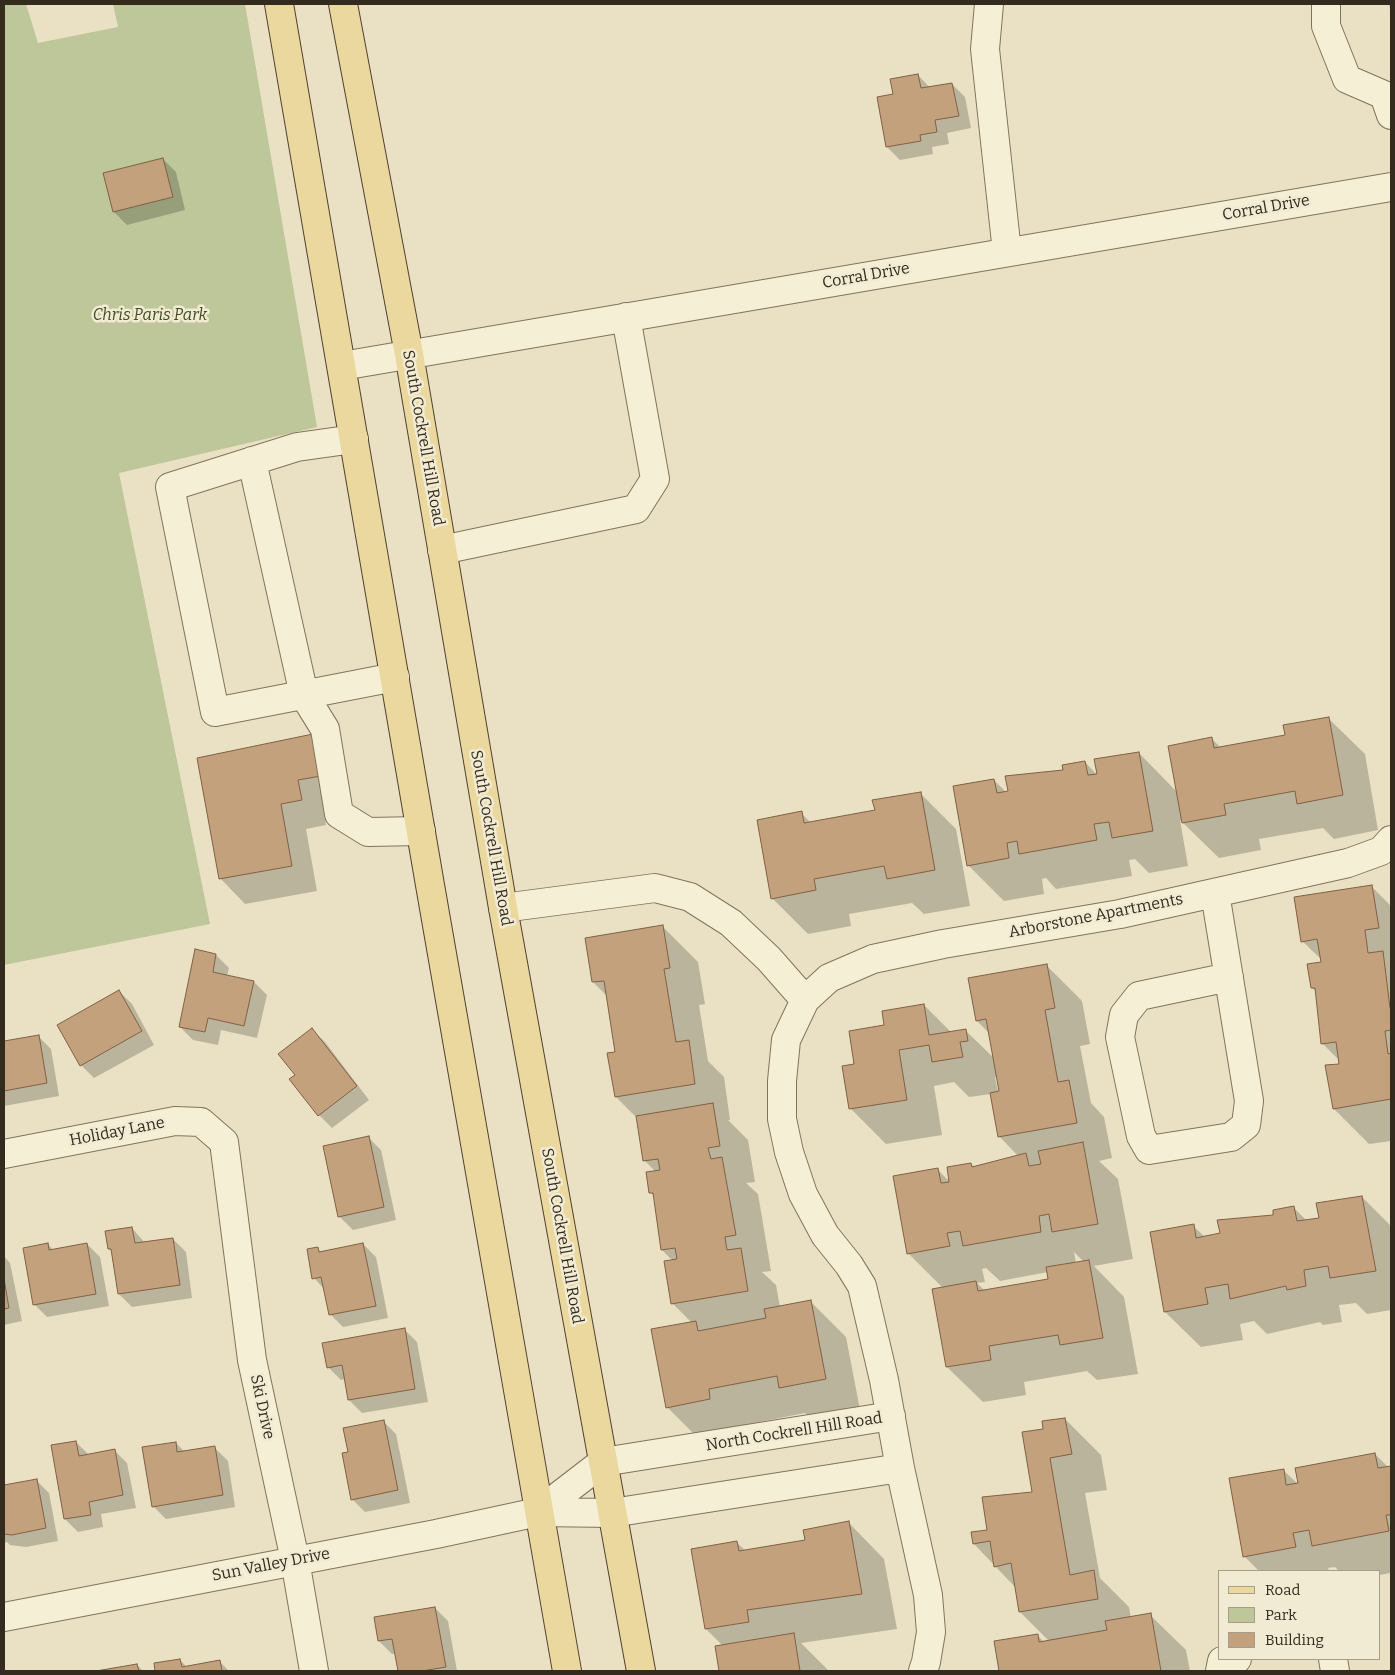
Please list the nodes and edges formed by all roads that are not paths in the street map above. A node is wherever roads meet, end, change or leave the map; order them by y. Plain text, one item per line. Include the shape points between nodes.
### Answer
1 (279, 4) edge
2 (343, 4) edge
3 (989, 4) edge
4 (1326, 4) edge
5 (1391, 115) edge
6 (1391, 187) edge
7 (1007, 252) junction
8 (626, 317) junction
9 (408, 354) junction
10 (342, 366) junction
11 (354, 440) junction
12 (252, 461) junction
13 (442, 550) junction
14 (395, 676) junction
15 (304, 695) junction
16 (421, 831) junction
17 (1391, 840) edge
18 (1215, 893) junction
19 (503, 908) junction
20 (1228, 977) junction
21 (804, 1000) junction
22 (224, 1142) joint
23 (4, 1154) edge
24 (891, 1416) junction
25 (602, 1462) junction
26 (900, 1468) junction
27 (538, 1512) junction
28 (612, 1513) junction
29 (295, 1560) junction
30 (4, 1617) edge
31 (1229, 1660) edge
32 (314, 1671) edge
33 (567, 1671) edge
34 (640, 1671) edge
35 (923, 1671) edge
36 (1220, 1671) edge

1 - 10 main road
2 - 9 main road, South Cockrell Hill Road
3 - 7 street via 985,49
4 - 5 street via 1326,26 1347,79 1384,95
6 - 7 street, Corral Drive
7 - 8 street, Corral Drive
8 - 9 street, Corral Drive
8 - 13 street via 656,480 636,509
9 - 10 street, Corral Drive
9 - 13 main road, South Cockrell Hill Road
10 - 11 main road
11 - 12 street via 297,447
11 - 14 main road
12 - 15 street
12 - 15 street via 170,487 215,712
13 - 19 main road, South Cockrell Hill Road
14 - 15 street
14 - 16 main road
15 - 16 street via 326,729 339,814 368,832
16 - 27 main road
17 - 18 street, Arborstone Apartments via 1381,851 1348,863
18 - 20 street
18 - 21 street, Arborstone Apartments via 1120,914 873,959 829,978
19 - 21 street via 655,888 690,897 731,923
19 - 25 main road, South Cockrell Hill Road
20 - 20 street via 1250,1101 1246,1124 1231,1136 1149,1150 1140,1136 1120,1037 1124,1015 1139,996
21 - 24 street, Arborstone Apartments via 786,1040 782,1119 788,1152 803,1194 825,1235 862,1286
22 - 23 street, Holiday Lane via 201,1122 174,1121
22 - 29 street, Ski Drive via 252,1360
24 - 25 street, North Cockrell Hill Road
24 - 26 street, North Cockrell Hill Road
25 - 27 street, North Cockrell Hill Road
25 - 28 main road, South Cockrell Hill Road
26 - 28 street
26 - 35 street via 928,1595 931,1632
27 - 28 street
27 - 29 street, Sun Valley Drive
27 - 33 main road
28 - 34 main road, South Cockrell Hill Road
29 - 30 street, Sun Valley Drive
29 - 32 street, Ski Drive
31 - 36 street via 1222,1661

